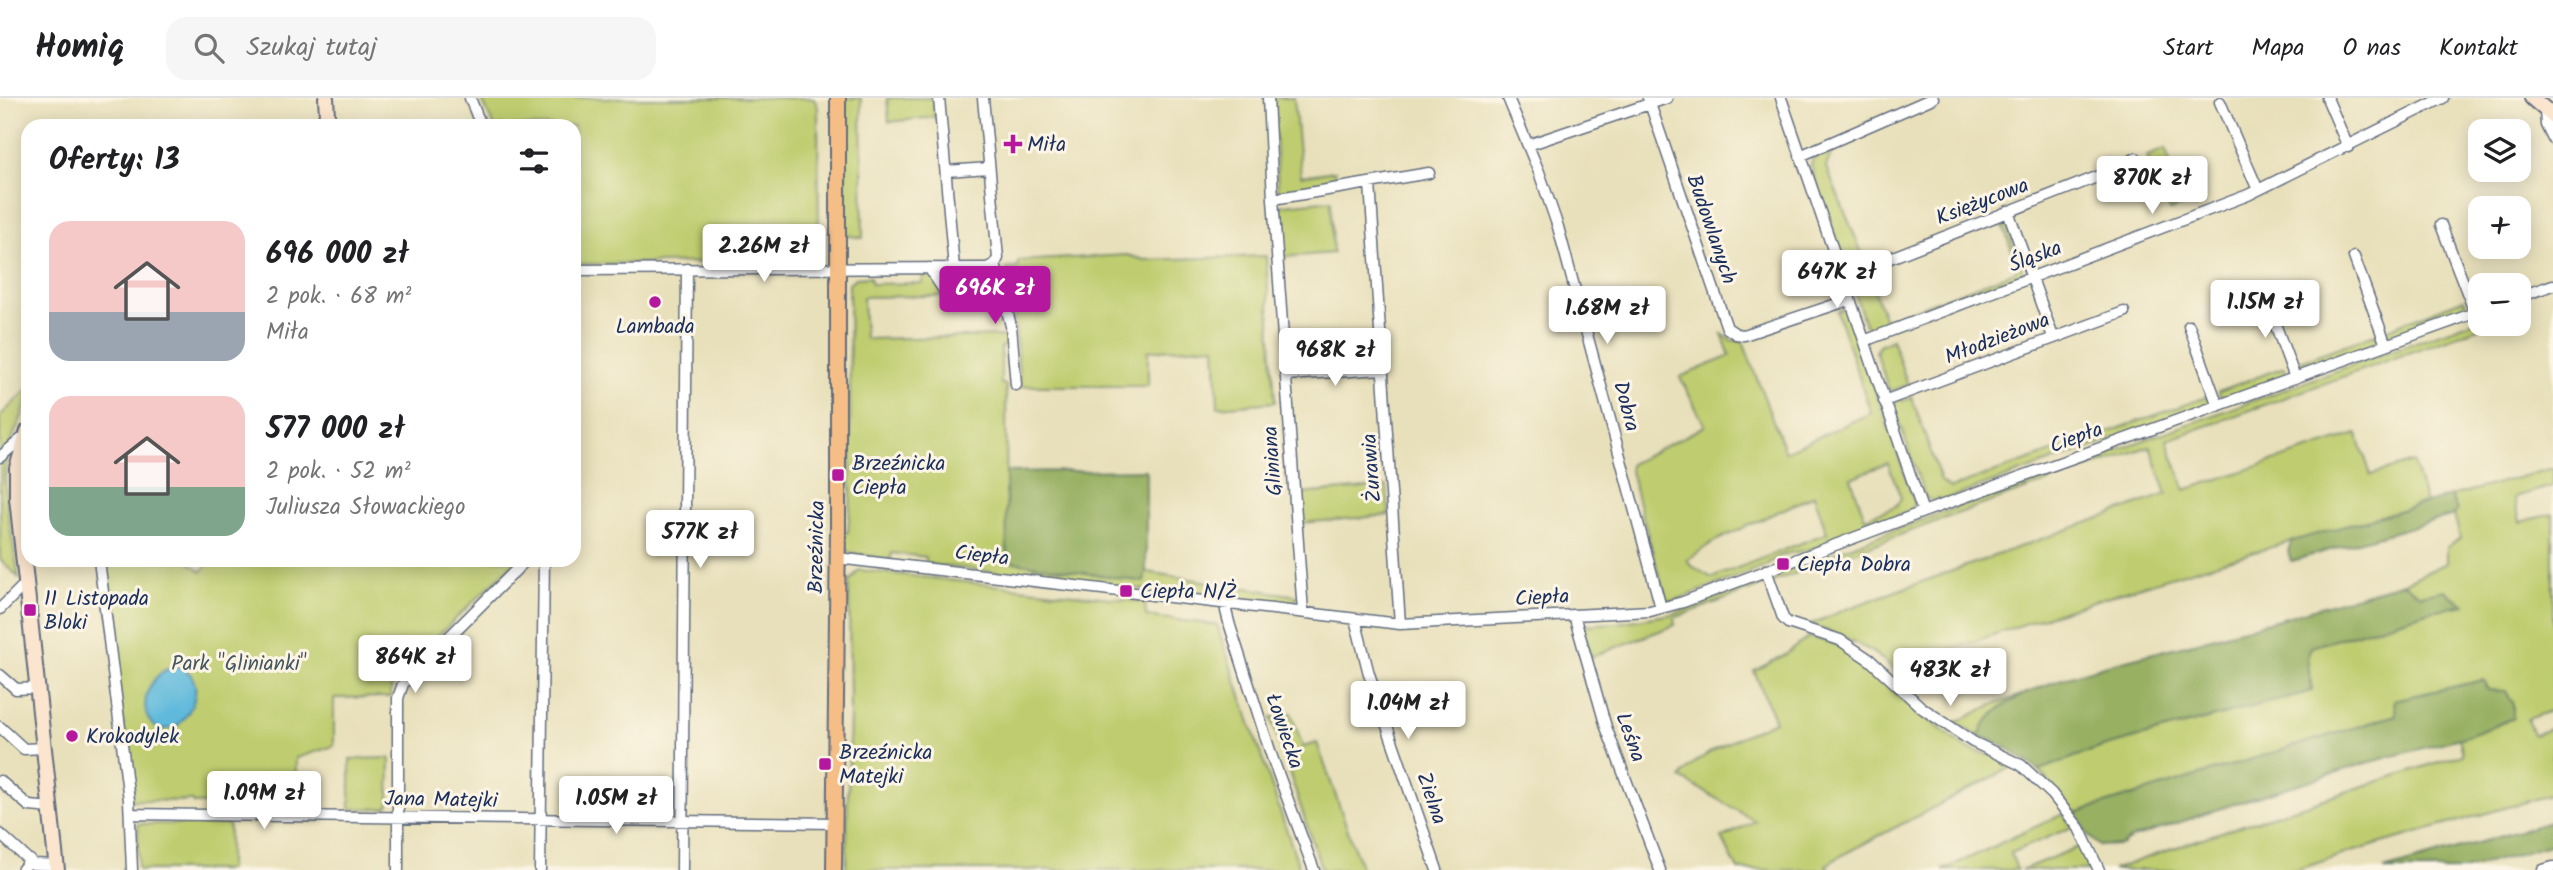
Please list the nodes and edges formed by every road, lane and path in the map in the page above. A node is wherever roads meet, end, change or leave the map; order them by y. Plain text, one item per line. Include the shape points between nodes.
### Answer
1 (326, 98) edge
2 (470, 98) edge
3 (838, 98) edge
4 (939, 98) edge
5 (983, 98) edge
6 (1268, 98) edge
7 (1508, 98) edge
8 (1667, 98) edge
9 (1781, 98) edge
10 (1933, 98) edge
11 (2327, 98) edge
12 (2443, 98) edge
13 (2532, 98) edge
14 (1649, 101) edge
15 (2220, 102) dead end
16 (2550, 112) edge
17 (325, 119) edge
18 (478, 119) edge
19 (2553, 139) edge
20 (1528, 145) junction
21 (2348, 147) junction
22 (1800, 156) junction
23 (2136, 158) dead end
24 (989, 168) junction
25 (946, 171) junction
26 (1429, 173) dead end
27 (1370, 184) junction
28 (2258, 190) junction
29 (1273, 199) junction
30 (2008, 211) junction
31 (2441, 225) dead end
32 (2354, 257) dead end
33 (995, 264) junction
34 (837, 268) junction
35 (929, 268) junction
36 (954, 268) junction
37 (688, 269) junction
38 (581, 270) edge
39 (1842, 277) junction
40 (2032, 278) junction
41 (2553, 285) edge
42 (2263, 290) dead end
43 (2468, 290) edge
44 (1002, 292) junction
45 (2531, 293) edge
46 (1849, 300) junction
47 (2124, 312) dead end
48 (2468, 315) edge
49 (2189, 326) dead end
50 (2053, 337) junction
51 (1864, 341) junction
52 (2386, 345) junction
53 (1383, 369) junction
54 (1286, 375) junction
55 (2295, 379) junction
56 (1016, 385) dead end
57 (1884, 401) junction
58 (2218, 406) junction
59 (21, 438) edge
60 (0, 457) edge
61 (21, 458) edge
62 (1923, 512) junction
63 (21, 520) edge
64 (837, 558) junction
65 (26, 567) edge
66 (100, 567) edge
67 (519, 567) edge
68 (544, 567) edge
69 (1766, 570) junction
70 (27, 587) junction
71 (1228, 603) junction
72 (1, 606) edge
73 (1661, 608) junction
74 (1303, 612) junction
75 (1574, 615) junction
76 (1355, 619) junction
77 (1400, 624) junction
78 (0, 674) edge
79 (38, 688) junction
80 (0, 727) edge
81 (45, 748) junction
82 (0, 781) edge
83 (52, 808) junction
84 (130, 814) junction
85 (399, 817) junction
86 (540, 820) junction
87 (682, 821) junction
88 (835, 823) junction
89 (0, 834) edge
90 (30, 860) junction
91 (2553, 867) edge
92 (57, 868) edge
93 (22, 870) edge
94 (132, 870) edge
95 (398, 870) edge
96 (540, 870) edge
97 (682, 870) edge
98 (834, 870) edge
99 (1314, 870) edge
100 (1437, 870) edge
101 (1660, 870) edge
102 (2099, 870) edge
103 (2543, 870) edge

1 - 17 street
2 - 18 street
3 - 34 main road, Brzeźnicka
4 - 25 street
5 - 24 street
6 - 29 street, Gliniana
7 - 20 street, Dobra
8 - 14 street
9 - 22 street
10 - 22 street
11 - 21 street
12 - 21 street, Śląska
13 - 16 street
14 - 20 street
14 - 46 street, Budowlanych via 1727,328 1744,335
15 - 28 street
16 - 19 street via 2546,125
20 - 73 street, Dobra via 1569,263
21 - 28 street, Śląska
22 - 39 street
23 - 30 street, Księżycowa
24 - 25 street
24 - 33 street
25 - 36 street
26 - 27 street
27 - 29 street
27 - 53 street, Żurawia
28 - 40 street, Śląska
29 - 54 street, Gliniana
30 - 39 street, Księżycowa
30 - 40 street
31 - 43 street, Ciepła
32 - 52 street
33 - 36 street
33 - 44 street
34 - 35 street
34 - 37 street
34 - 64 main road, Brzeźnicka
35 - 36 street
35 - 44 street via 944,292
37 - 38 street
37 - 87 street
39 - 46 street
40 - 50 street
40 - 51 street, Śląska
41 - 45 street
42 - 55 street
44 - 56 street via 1011,326
46 - 51 street
47 - 50 street, Młodzieżowa
48 - 52 street, Ciepła
49 - 58 street
50 - 57 street, Młodzieżowa
51 - 57 street
52 - 55 street, Ciepła
53 - 54 street
53 - 77 street, Żurawia
54 - 74 street, Gliniana
55 - 58 street, Ciepła
57 - 62 street
58 - 62 street, Ciepła
59 - 60 street
61 - 63 street via 16,479
62 - 69 street, Ciepła
64 - 71 street, Ciepła
64 - 88 main road, Brzeźnicka
65 - 70 street
66 - 84 street
67 - 85 street via 400,689
68 - 86 street
69 - 73 street, Ciepła
69 - 102 street via 1788,623 1840,640 1870,660 1922,708 1973,742 2021,765 2079,828
70 - 72 street
70 - 79 street
71 - 74 street, Ciepła
71 - 99 street, Łowiecka via 1230,626 1272,757
73 - 75 street, Ciepła
74 - 76 street, Ciepła
75 - 77 street, Ciepła
75 - 101 street, Leśna via 1606,727
76 - 77 street, Ciepła
76 - 100 street, Zielna via 1369,674
78 - 79 street via 16,689
79 - 81 street
80 - 81 street via 23,749
81 - 83 street
82 - 83 street via 29,806
83 - 92 street
84 - 85 street, Jana Matejki
84 - 94 street
85 - 86 street, Jana Matejki
85 - 95 street
86 - 87 street, Jana Matejki
86 - 96 street
87 - 88 street, Jana Matejki
87 - 97 street
88 - 98 main road, Brzeźnicka
89 - 90 street
90 - 92 street
90 - 93 street
91 - 103 street

